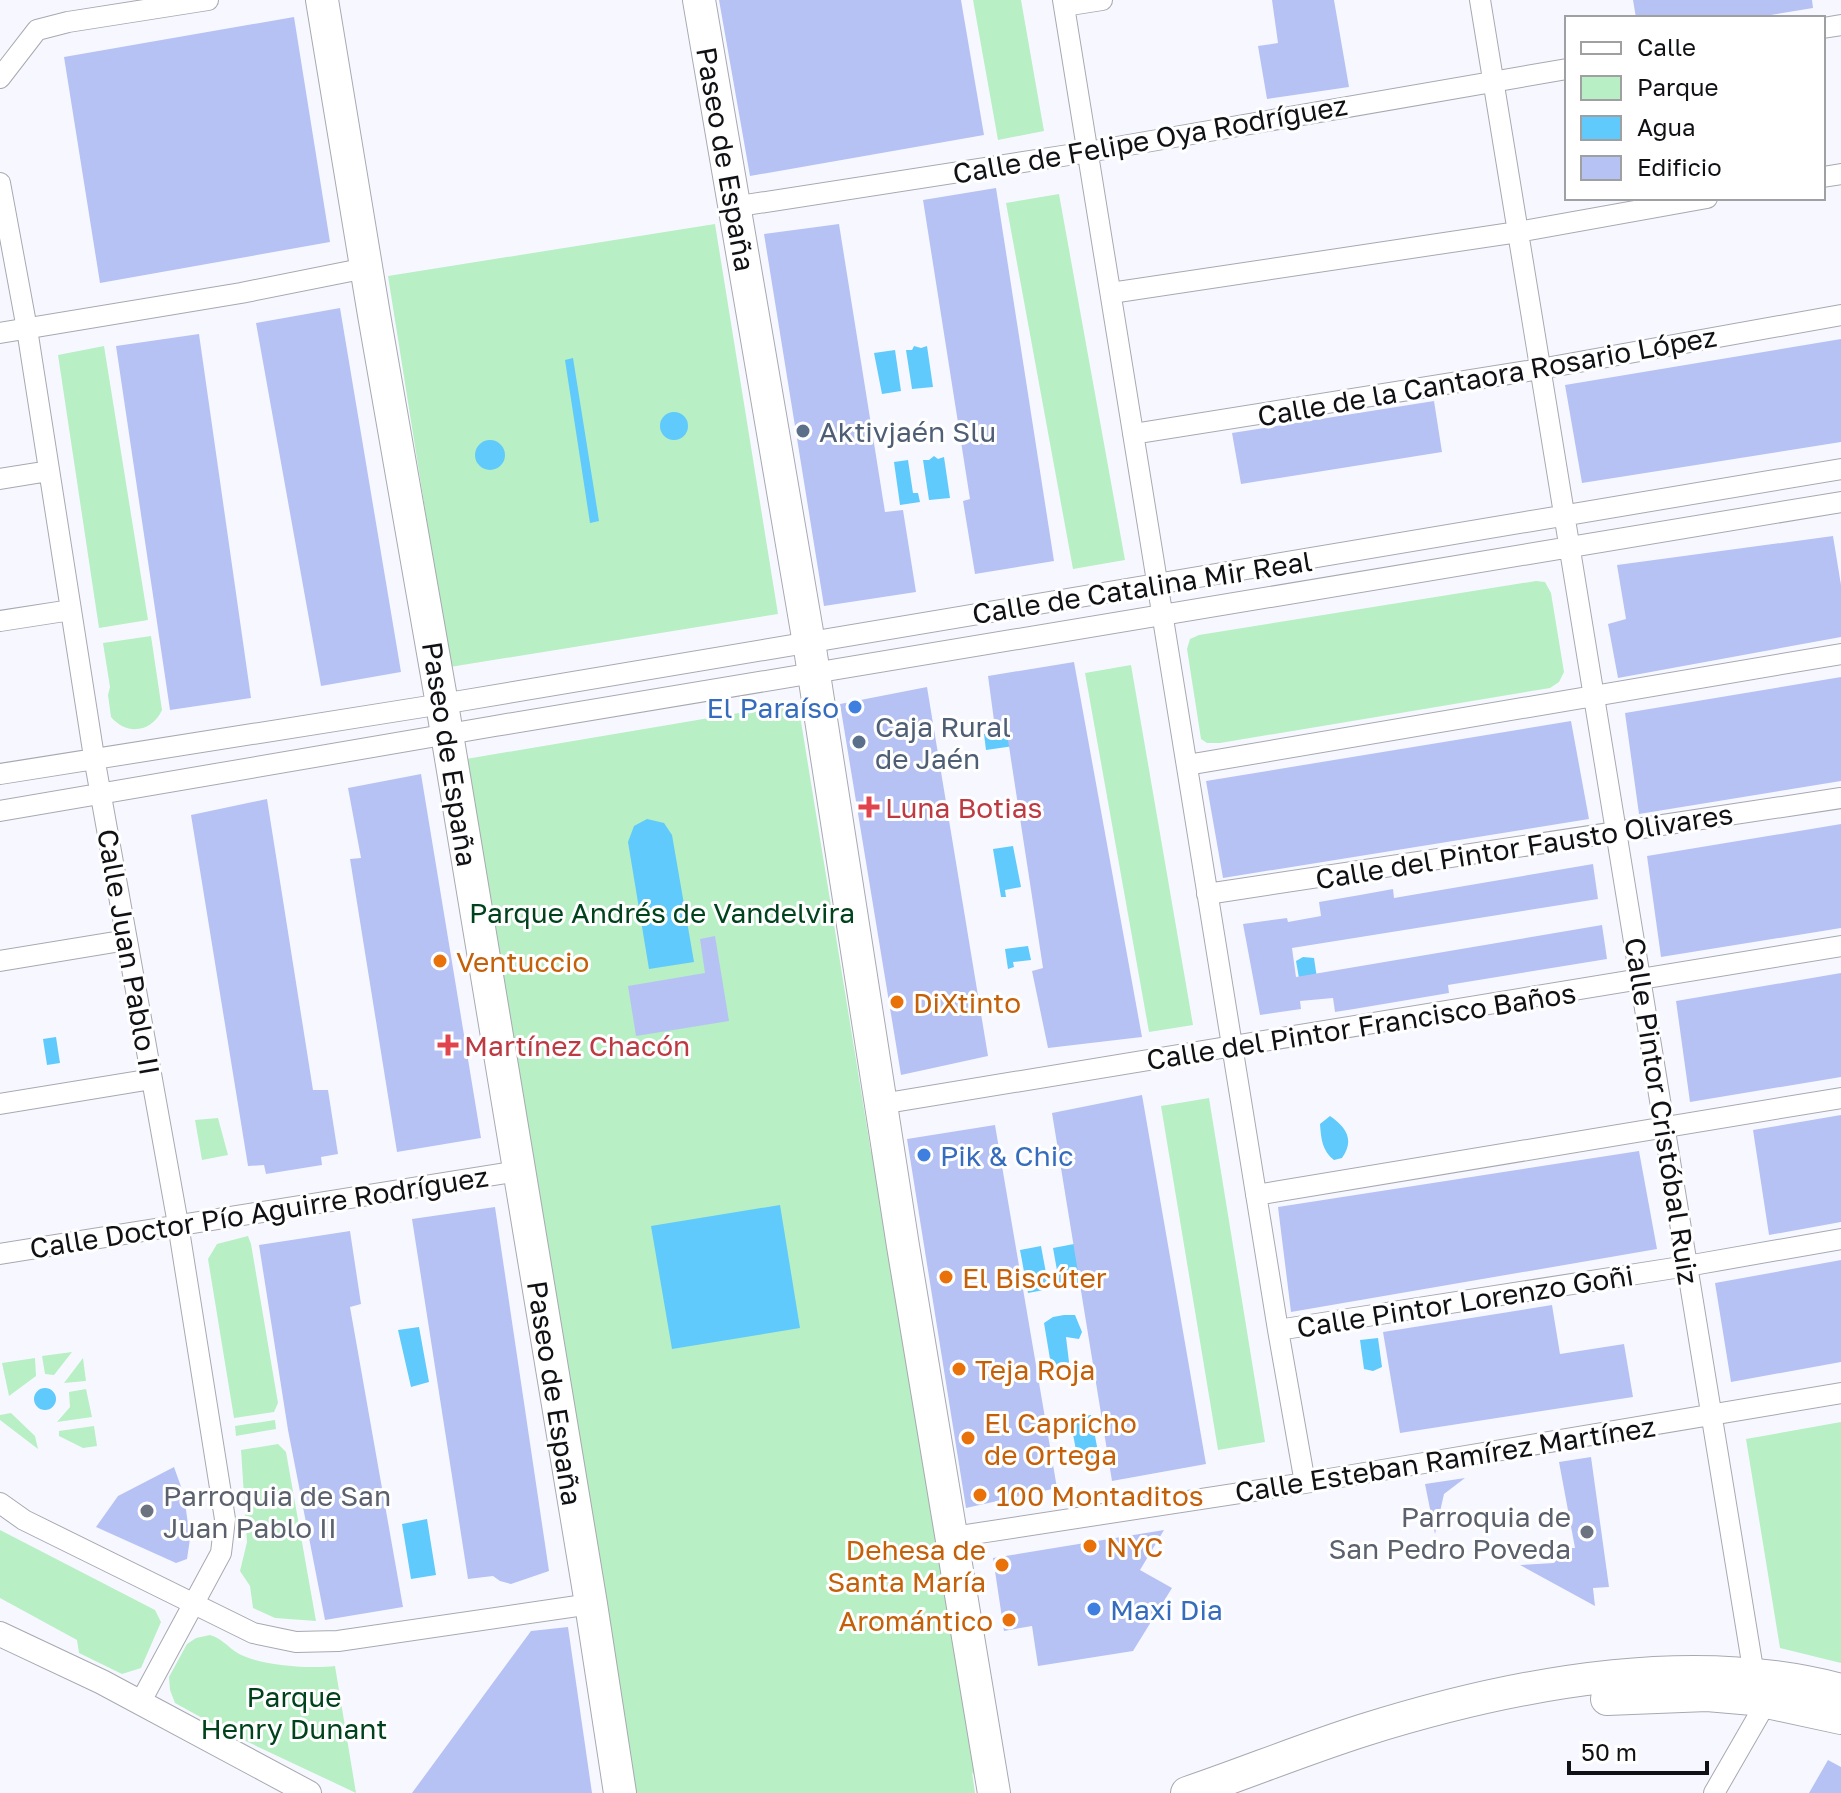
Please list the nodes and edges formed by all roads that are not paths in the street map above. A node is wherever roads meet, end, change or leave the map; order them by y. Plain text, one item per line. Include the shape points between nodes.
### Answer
1 (208, 0) edge
2 (322, 0) edge
3 (699, 0) edge
4 (1102, 0) edge
5 (1480, 0) edge
6 (1064, 3) edge
7 (1565, 69) edge
8 (0, 78) edge
9 (1493, 81) junction
10 (1088, 152) junction
11 (0, 183) edge
12 (1696, 200) edge
13 (733, 207) junction
14 (1518, 232) junction
15 (366, 268) junction
16 (1111, 293) junction
17 (1841, 315) edge
18 (27, 329) junction
19 (0, 333) edge
20 (1540, 369) junction
21 (1133, 434) junction
22 (1841, 469) edge
23 (49, 471) junction
24 (0, 479) edge
25 (1841, 502) edge
26 (1564, 516) junction
27 (1569, 547) junction
28 (1158, 584) junction
29 (71, 610) junction
30 (1163, 615) junction
31 (0, 621) edge
32 (1841, 654) edge
33 (811, 658) junction
34 (1594, 695) junction
35 (445, 719) junction
36 (94, 757) junction
37 (1187, 765) junction
38 (0, 774) edge
39 (101, 794) junction
40 (1841, 798) edge
41 (0, 811) edge
42 (1616, 834) junction
43 (1207, 894) junction
44 (127, 940) junction
45 (1841, 946) edge
46 (0, 961) edge
47 (1641, 981) junction
48 (1232, 1047) junction
49 (152, 1079) junction
50 (1841, 1098) edge
51 (0, 1104) edge
52 (881, 1104) junction
53 (1665, 1127) junction
54 (518, 1171) junction
55 (1256, 1195) junction
56 (178, 1224) junction
57 (1841, 1239) edge
58 (0, 1254) edge
59 (1687, 1266) junction
60 (1278, 1330) junction
61 (1841, 1393) edge
62 (1713, 1414) junction
63 (1305, 1483) junction
64 (0, 1503) edge
65 (953, 1537) junction
66 (192, 1603) junction
67 (591, 1604) junction
68 (0, 1634) edge
69 (1760, 1688) junction
70 (1841, 1690) edge
71 (140, 1703) junction
72 (1841, 1718) edge
73 (996, 1791) edge
74 (309, 1793) edge
75 (620, 1793) edge
76 (1187, 1793) edge
77 (1254, 1793) edge
78 (1714, 1793) edge

1 - 8 street via 37,30
2 - 15 main road, Paseo de España
3 - 13 main road, Paseo de España
4 - 6 street
5 - 9 street, Calle Pintor Cristóbal Ruiz
6 - 10 street
7 - 9 street, Calle de Felipe Oya Rodríguez
9 - 10 street, Calle de Felipe Oya Rodríguez
9 - 14 street, Calle Pintor Cristóbal Ruiz
10 - 13 street, Calle de Felipe Oya Rodríguez
10 - 16 street
11 - 18 street, Calle Juan Pablo II
12 - 14 street
13 - 33 main road, Paseo de España
14 - 16 street
14 - 20 street, Calle Pintor Cristóbal Ruiz
15 - 18 street
15 - 35 main road, Paseo de España
16 - 21 street
17 - 20 street, Calle de la Cantaora Rosario López
18 - 19 street
18 - 23 street, Calle Juan Pablo II
20 - 21 street, Calle de la Cantaora Rosario López
20 - 26 street, Calle Pintor Cristóbal Ruiz
21 - 28 street
22 - 26 street, Calle de Catalina Mir Real
23 - 24 street
23 - 29 street, Calle Juan Pablo II
25 - 27 street, Calle de Catalina Mir Real
26 - 27 street, Calle Pintor Cristóbal Ruiz
26 - 28 street, Calle de Catalina Mir Real
27 - 30 street, Calle de Catalina Mir Real
27 - 34 street, Calle Pintor Cristóbal Ruiz
28 - 30 street
28 - 33 street, Calle de Catalina Mir Real
29 - 31 street
29 - 36 street, Calle Juan Pablo II
30 - 33 street, Calle de Catalina Mir Real
30 - 37 street
32 - 34 street
33 - 35 street, Calle de Catalina Mir Real
33 - 35 street, Calle de Catalina Mir Real
33 - 52 main road, Paseo de España
34 - 37 street
34 - 42 street, Calle Pintor Cristóbal Ruiz
35 - 36 street
35 - 39 street
35 - 54 main road, Paseo de España
36 - 38 street
36 - 39 street, Calle Juan Pablo II
37 - 43 street
39 - 41 street
39 - 44 street, Calle Juan Pablo II
40 - 42 street, Calle del Pintor Fausto Olivares
42 - 43 street, Calle del Pintor Fausto Olivares
42 - 47 street, Calle Pintor Cristóbal Ruiz
43 - 48 street
44 - 46 street
44 - 49 street, Calle Juan Pablo II
45 - 47 street, Calle del Pintor Francisco Baños
47 - 48 street, Calle del Pintor Francisco Baños
47 - 53 street, Calle Pintor Cristóbal Ruiz
48 - 52 street, Calle del Pintor Francisco Baños
48 - 55 street
49 - 51 street
49 - 56 street, Calle Juan Pablo II
50 - 53 street
52 - 65 main road, Paseo de España
53 - 55 street
53 - 59 street, Calle Pintor Cristóbal Ruiz
54 - 56 street, Calle Doctor Pío Aguirre Rodríguez
54 - 67 main road, Paseo de España
55 - 60 street
56 - 58 street, Calle Doctor Pío Aguirre Rodríguez
56 - 66 street, Calle Juan Pablo II via 225,1519 221,1553
57 - 59 street, Calle Pintor Lorenzo Goñi
59 - 60 street, Calle Pintor Lorenzo Goñi
59 - 62 street, Calle Pintor Cristóbal Ruiz
60 - 63 street
61 - 62 street, Calle Esteban Ramírez Martínez
62 - 63 street, Calle Esteban Ramírez Martínez
62 - 69 street, Calle Pintor Cristóbal Ruiz
63 - 65 street, Calle Esteban Ramírez Martínez
64 - 66 street
65 - 73 main road, Paseo de España
66 - 67 street via 253,1633 296,1642 338,1641
66 - 71 street, Calle Juan Pablo II
67 - 75 main road, Paseo de España
68 - 71 street
69 - 70 main road
69 - 72 main road
69 - 76 main road via 1684,1672 1587,1679 1468,1701 1364,1730
69 - 77 main road via 1590,1699 1458,1726 1370,1750
69 - 78 street
71 - 74 street

